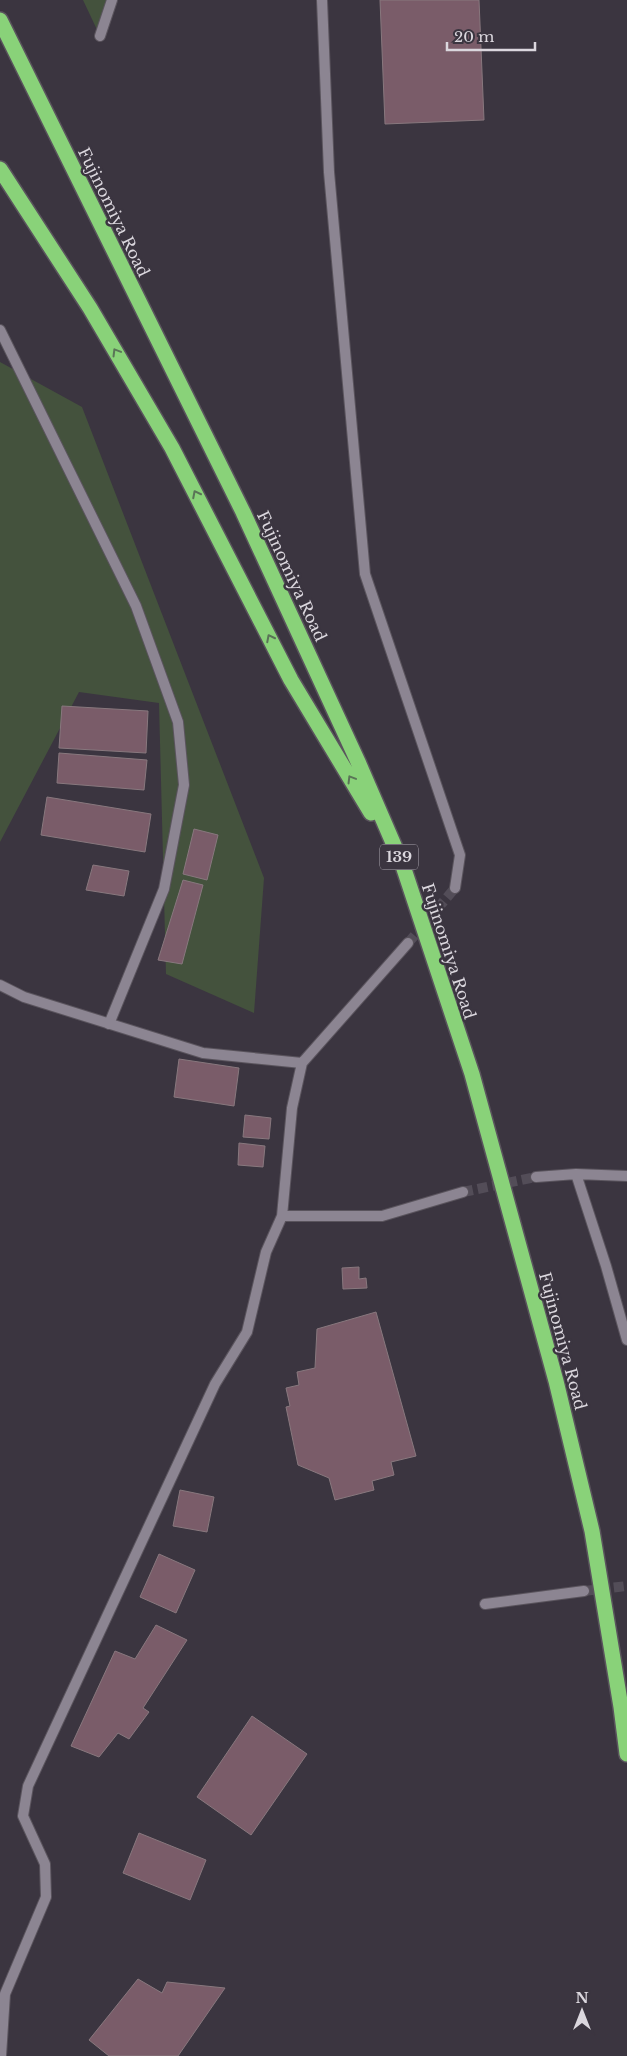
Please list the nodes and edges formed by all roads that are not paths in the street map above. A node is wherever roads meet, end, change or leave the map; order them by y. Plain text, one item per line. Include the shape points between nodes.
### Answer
1 (112, 0) edge
2 (322, 0) edge
3 (0, 20) edge
4 (100, 36) dead end
5 (0, 170) edge
6 (0, 330) edge
7 (403, 866) junction
8 (455, 888) tunnel mouth
9 (408, 943) tunnel mouth
10 (0, 985) edge
11 (109, 1024) junction
12 (302, 1063) junction
13 (576, 1174) junction
14 (627, 1176) edge
15 (536, 1177) tunnel mouth
16 (463, 1192) tunnel mouth
17 (282, 1216) junction
18 (627, 1340) edge
19 (584, 1591) tunnel mouth
20 (485, 1604) dead end
21 (627, 1754) edge
22 (1, 2056) edge

1 - 4 street
2 - 8 street via 329,172 365,574 460,854
3 - 7 highway, Fujinomiya Road / 139 via 243,512
7 -> 5 highway via 291,680 172,448 90,308
6 - 11 street via 136,606 178,722 184,785 164,889
7 - 21 highway, Fujinomiya Road / 139 via 472,1074 556,1381 592,1530
9 - 12 street
10 - 11 street via 24,997
11 - 12 street via 203,1053
12 - 17 street via 292,1108
13 - 14 street
13 - 15 street
13 - 18 street
16 - 17 street via 382,1216
17 - 22 street via 266,1252 247,1332 215,1384 28,1786 23,1816 45,1864 46,1898 5,1994
19 - 20 street

